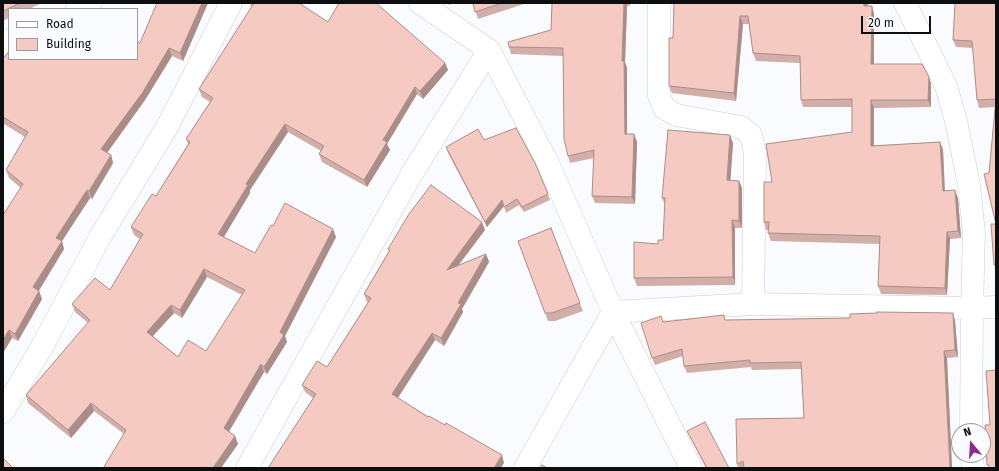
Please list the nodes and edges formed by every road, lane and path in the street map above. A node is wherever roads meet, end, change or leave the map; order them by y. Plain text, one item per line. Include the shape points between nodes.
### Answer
1 (91, 3) edge
2 (231, 3) edge
3 (420, 3) edge
4 (659, 3) edge
5 (905, 3) edge
6 (79, 8) edge
7 (489, 50) junction
8 (753, 304) junction
9 (996, 307) edge
10 (972, 308) junction
11 (613, 312) junction
12 (3, 412) edge
13 (971, 423) edge
14 (246, 468) edge
15 (524, 468) edge
16 (691, 468) edge

1 - 6 street
2 - 12 street via 166,129 100,237
3 - 7 street
4 - 8 street via 659,96 664,108 676,115 741,127 751,135 755,153
5 - 10 street via 946,86 956,121 969,185 974,233
7 - 11 street via 548,163
7 - 14 street via 411,175
8 - 10 street
8 - 11 street
9 - 10 street
10 - 13 street
11 - 15 street
11 - 16 street

